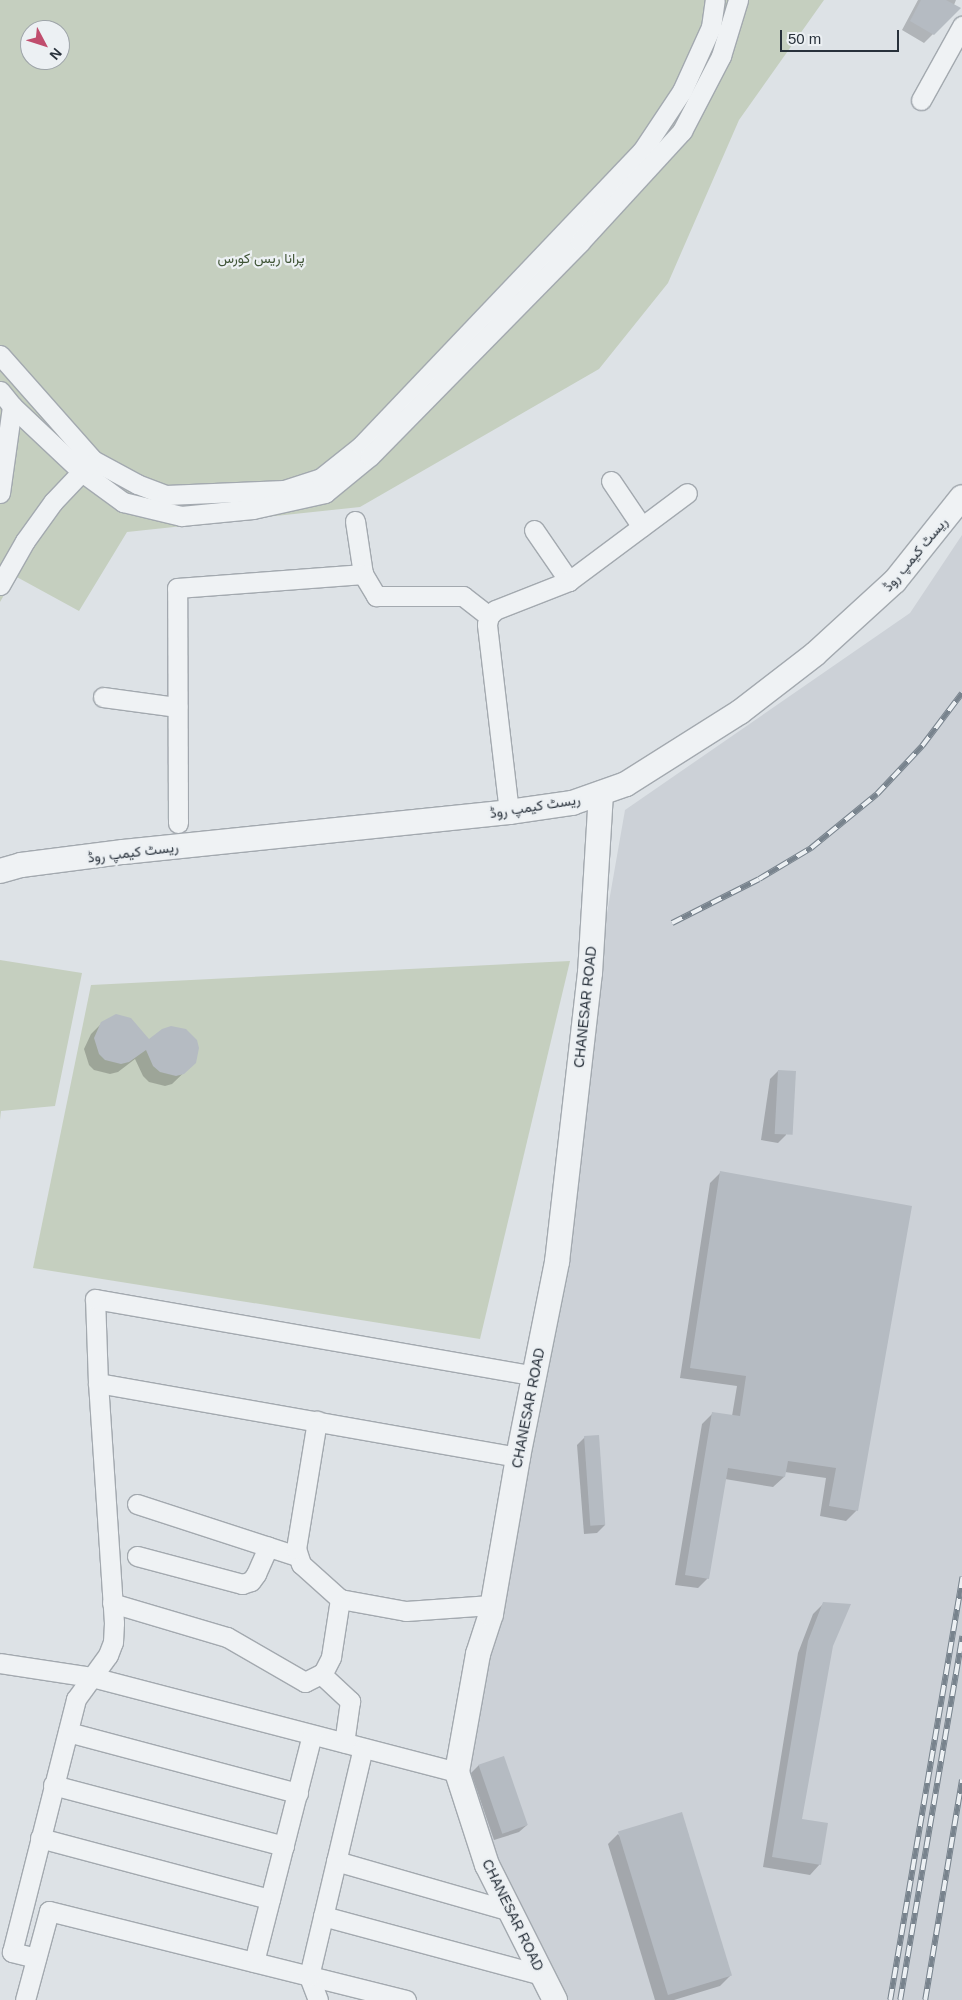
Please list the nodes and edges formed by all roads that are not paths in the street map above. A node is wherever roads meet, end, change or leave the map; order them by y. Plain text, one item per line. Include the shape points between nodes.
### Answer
1 (715, 0) edge
2 (738, 0) edge
3 (962, 26) edge
4 (921, 100) dead end
5 (0, 355) edge
6 (6, 399) edge
7 (87, 466) junction
8 (611, 480) dead end
9 (0, 493) edge
10 (687, 493) dead end
11 (962, 497) edge
12 (355, 521) dead end
13 (642, 527) junction
14 (534, 530) dead end
15 (363, 574) junction
16 (569, 581) junction
17 (0, 585) edge
18 (489, 616) junction
19 (103, 697) dead end
20 (177, 706) junction
21 (601, 793) junction
22 (509, 812) junction
23 (178, 823) dead end
24 (2, 867) edge
25 (535, 1376) junction
26 (98, 1383) junction
27 (317, 1421) junction
28 (518, 1456) junction
29 (137, 1504) dead end
30 (268, 1547) junction
31 (137, 1556) dead end
32 (297, 1556) junction
33 (340, 1599) junction
34 (112, 1603) junction
35 (491, 1605) junction
36 (0, 1663) edge
37 (321, 1674) junction
38 (92, 1677) junction
39 (68, 1732) junction
40 (312, 1735) junction
41 (344, 1743) junction
42 (363, 1748) junction
43 (457, 1772) junction
44 (53, 1785) junction
45 (298, 1793) junction
46 (40, 1838) junction
47 (284, 1846) junction
48 (336, 1861) junction
49 (270, 1899) junction
50 (510, 1911) junction
51 (323, 1916) junction
52 (36, 1958) junction
53 (254, 1962) junction
54 (542, 1975) junction
55 (309, 1976) junction
56 (25, 2000) edge
57 (318, 2000) edge
58 (406, 2000) edge
59 (555, 2000) edge

1 - 7 street via 711,27 682,91 642,152 361,446 321,478 284,490 166,495
2 - 7 street via 721,56 682,132 580,242 370,456 325,494 253,509 181,516 123,502
3 - 4 street
5 - 7 street
6 - 7 street
6 - 9 street
7 - 17 street via 25,541
8 - 13 street
10 - 13 street
11 - 21 street, ریسٹ کیمپ روڈ via 895,581 815,654 740,712 626,784
12 - 15 street
13 - 16 street
14 - 16 street
15 - 18 street via 376,596 463,596
15 - 20 street via 177,588
16 - 18 street via 495,610
18 - 22 street via 487,624
19 - 20 street
20 - 23 street
21 - 22 street, ریسٹ کیمپ روڈ via 572,803
21 - 25 street, CHANESAR ROAD via 590,973 557,1262
22 - 24 street, ریسٹ کیمپ روڈ
25 - 26 street via 95,1299
25 - 28 street, CHANESAR ROAD
26 - 27 street
26 - 34 street
27 - 28 street
27 - 32 street
28 - 35 street, CHANESAR ROAD
29 - 30 street
30 - 31 street via 256,1574 251,1581 242,1584
30 - 32 street
32 - 33 street via 301,1564
33 - 35 street via 406,1611
33 - 37 street via 331,1658
34 - 37 street via 227,1637 305,1682
34 - 38 street via 112,1642 108,1655
35 - 43 street, CHANESAR ROAD via 478,1654
36 - 38 street
37 - 41 street via 350,1701
38 - 39 street via 76,1698
38 - 40 street
39 - 44 street
39 - 45 street
40 - 41 street
40 - 45 street
41 - 42 street
42 - 43 street
42 - 48 street
43 - 50 street, CHANESAR ROAD via 486,1865
44 - 46 street
44 - 47 street
45 - 47 street
46 - 49 street
46 - 52 street via 12,1952
47 - 49 street
48 - 50 street
48 - 51 street
49 - 53 street
50 - 54 street, CHANESAR ROAD
51 - 54 street
51 - 55 street
52 - 53 street via 49,1911
52 - 56 street
53 - 55 street
54 - 59 street, CHANESAR ROAD
55 - 57 street
55 - 58 street

